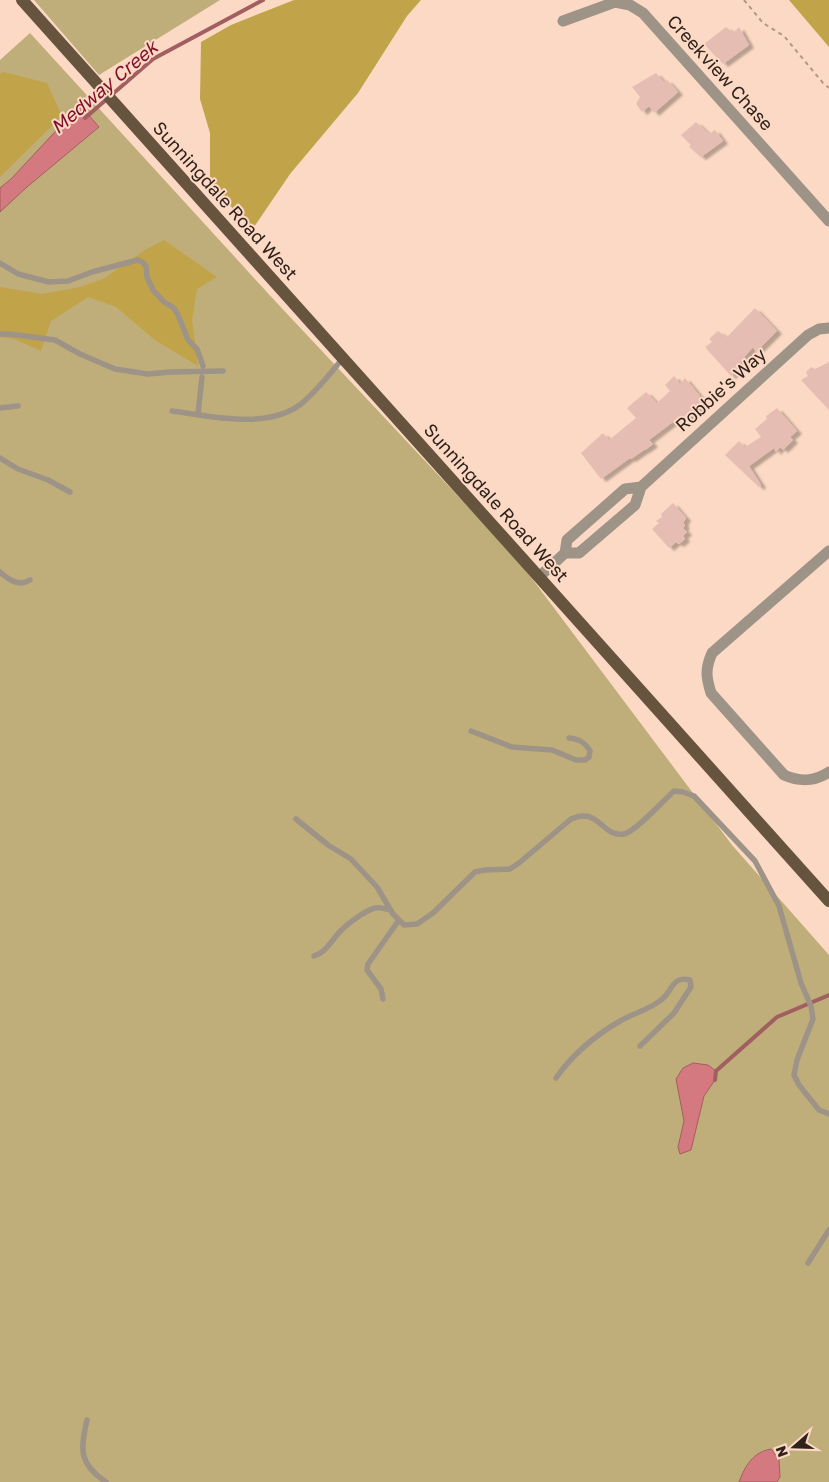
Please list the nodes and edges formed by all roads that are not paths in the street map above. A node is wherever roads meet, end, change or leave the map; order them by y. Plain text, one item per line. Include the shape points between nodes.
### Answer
1 (22, 0) edge
2 (563, 20) dead end
3 (829, 220) edge
4 (0, 263) edge
5 (829, 328) edge
6 (1, 334) edge
7 (343, 358) junction
8 (203, 366) dead end
9 (224, 371) dead end
10 (202, 377) dead end
11 (18, 406) dead end
12 (0, 408) edge
13 (172, 411) dead end
14 (198, 414) junction
15 (0, 458) edge
16 (641, 487) junction
17 (70, 492) dead end
18 (829, 551) edge
19 (565, 553) junction
20 (0, 572) edge
21 (539, 577) junction
22 (30, 580) dead end
23 (471, 731) dead end
24 (569, 738) dead end
25 (829, 772) edge
26 (296, 819) dead end
27 (829, 901) edge
28 (391, 910) junction
29 (399, 920) junction
30 (314, 956) dead end
31 (383, 999) dead end
32 (640, 1046) dead end
33 (556, 1078) dead end
34 (829, 1114) edge
35 (829, 1230) edge
36 (808, 1263) dead end
37 (87, 1420) dead end
38 (106, 1482) edge

1 - 7 main road, Sunningdale Road West
2 - 3 street, Creekview Chase via 614,2 630,4 642,13
4 - 8 lane via 18,274 48,282 68,281 130,262 142,262 153,290 174,308
5 - 16 street, Robbie's Way via 808,335
6 - 9 lane via 55,340 103,364 139,373
7 - 14 lane via 300,404 278,416 231,419
7 - 21 main road, Sunningdale Road West
10 - 14 lane
11 - 12 lane
13 - 14 lane
15 - 17 lane
16 - 19 street, Robbie's Way via 625,490 603,508 567,540
16 - 19 street, Robbie's Way via 635,505 579,554
18 - 25 street via 712,654 706,672 712,693 784,774 806,781
19 - 21 street, Robbie's Way
20 - 22 lane via 9,580 20,583
21 - 27 main road, Sunningdale Road West
23 - 24 lane via 512,747 552,750 576,760 589,757 590,751 583,742
26 - 28 lane via 351,859 377,886
28 - 29 lane
28 - 30 lane via 374,908 366,912 339,933 320,955
29 - 31 lane via 368,964 367,970 381,989
29 - 34 lane via 404,925 417,924 475,872 510,869 571,819 590,816 613,833 623,834 632,831 674,791 694,796 756,861 779,906 813,1019 796,1060 794,1075 819,1110
32 - 33 lane via 674,1013 691,987 690,980 677,980 662,1000 620,1020 594,1039 567,1063
35 - 36 lane
37 - 38 lane via 83,1452 87,1466

